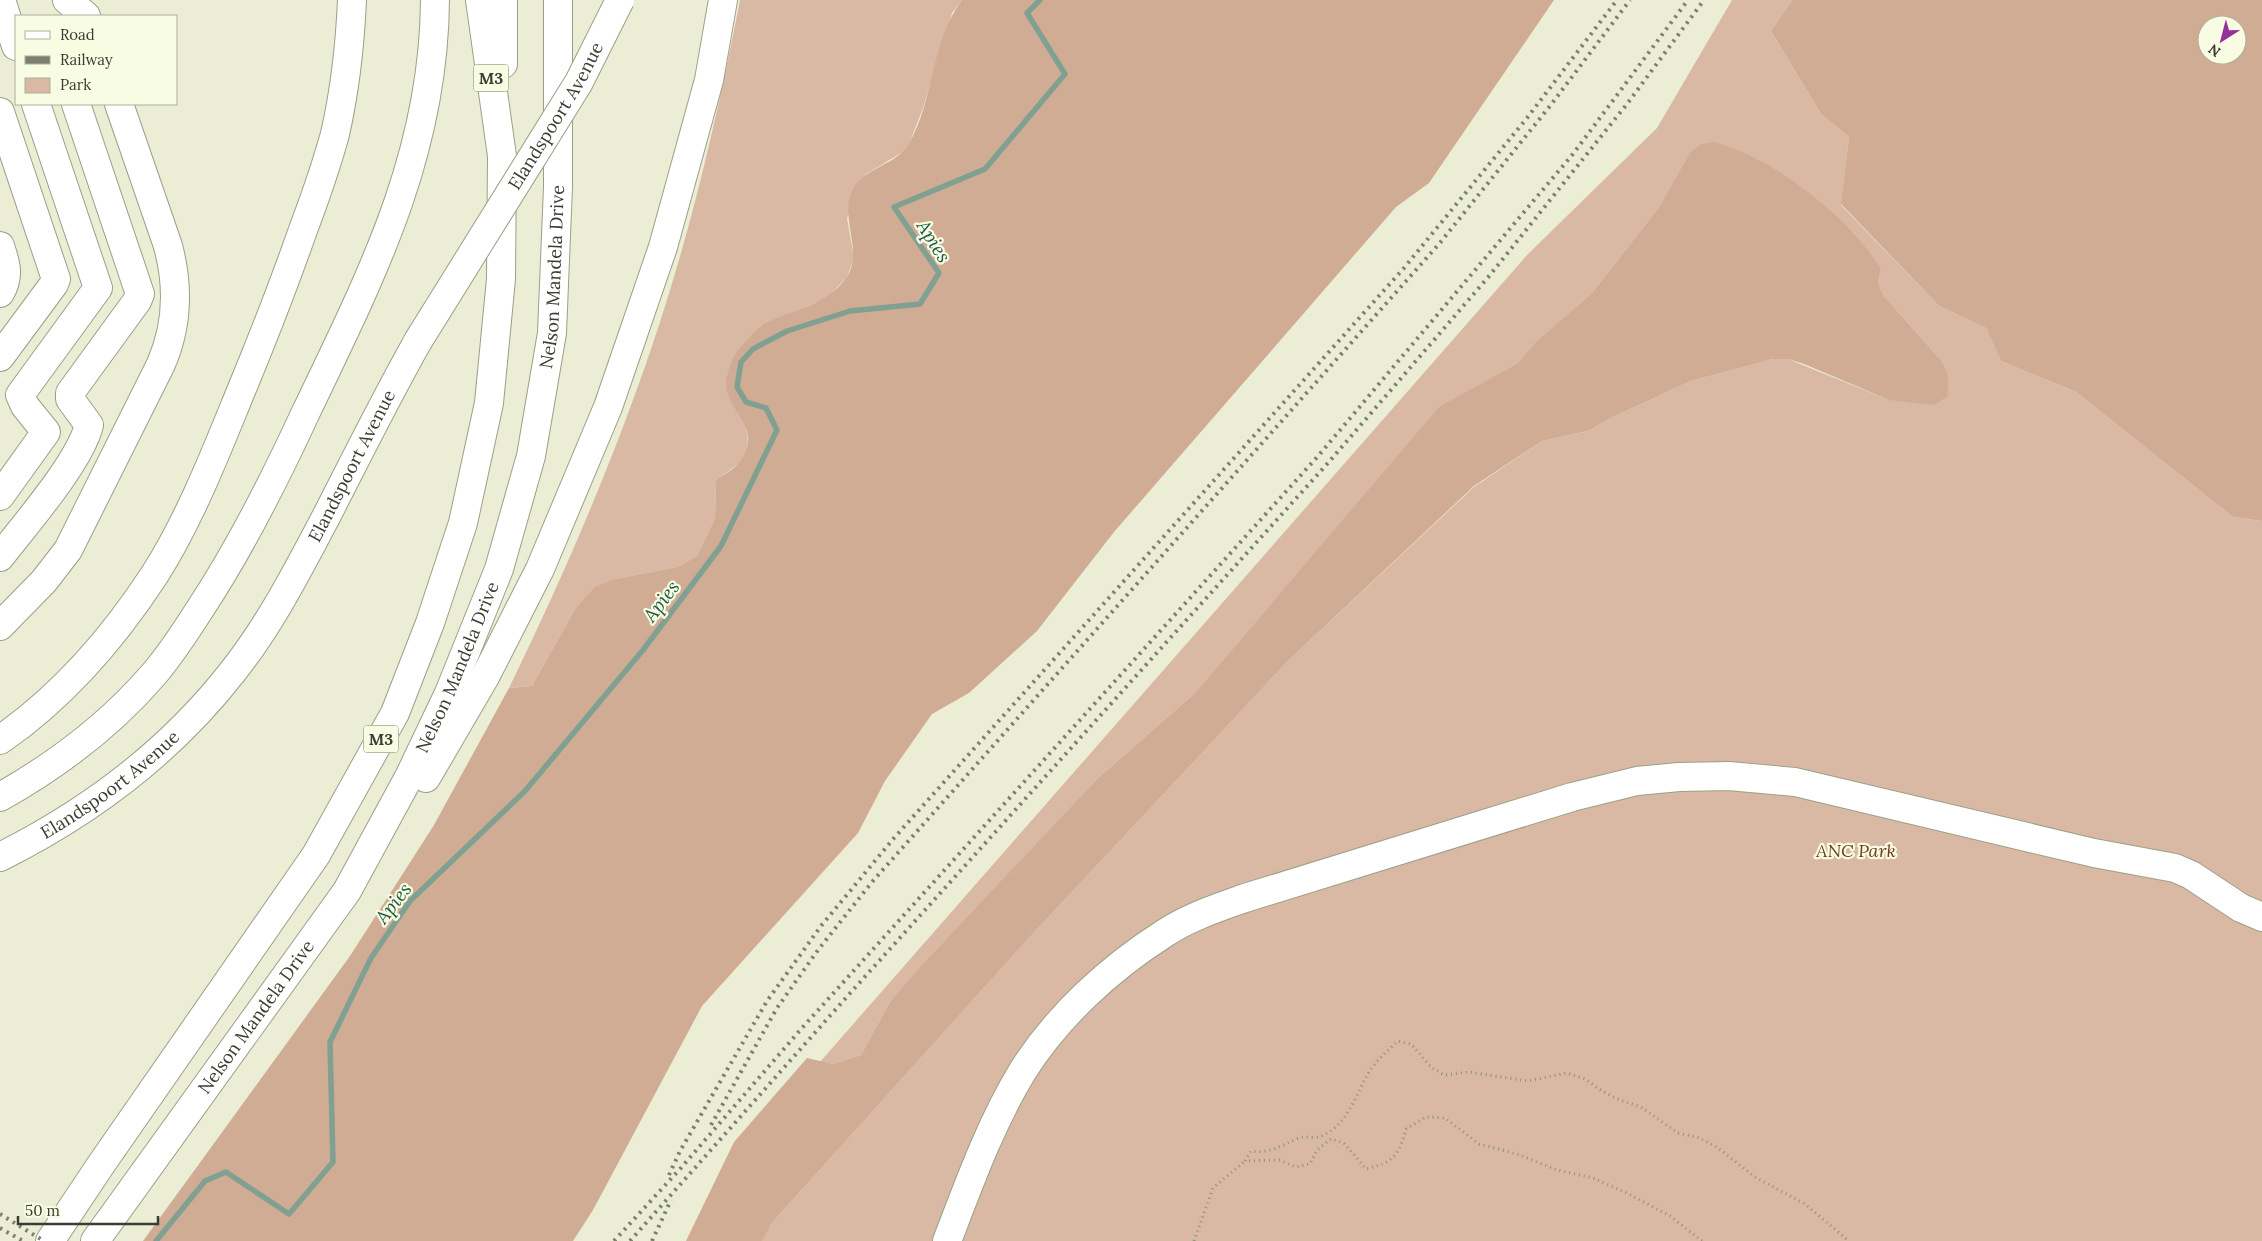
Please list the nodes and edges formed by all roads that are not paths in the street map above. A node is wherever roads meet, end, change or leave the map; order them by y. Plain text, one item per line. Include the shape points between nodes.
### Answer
1 (1, 0) edge
2 (67, 0) edge
3 (352, 0) edge
4 (436, 0) edge
5 (480, 0) edge
6 (503, 0) edge
7 (558, 0) edge
8 (620, 0) edge
9 (723, 0) edge
10 (85, 15) edge
11 (15, 43) edge
12 (36, 105) edge
13 (76, 105) edge
14 (119, 105) edge
15 (0, 112) edge
16 (502, 156) junction
17 (0, 246) edge
18 (0, 293) edge
19 (0, 356) edge
20 (0, 496) edge
21 (0, 557) edge
22 (0, 626) edge
23 (0, 740) edge
24 (0, 797) edge
25 (0, 857) edge
26 (347, 892) junction
27 (2262, 917) edge
28 (131, 1190) junction
29 (50, 1241) edge
30 (95, 1241) edge
31 (101, 1241) edge
32 (947, 1241) edge

1 - 11 main road
2 - 10 main road
3 - 23 main road via 344,86 335,134 320,184 258,349 180,529 154,575 94,654 49,700
4 - 24 main road via 424,109 398,209 336,351 269,490 232,558 152,676 82,743
5 - 16 main road, M3
6 - 16 main road
7 - 26 main road, Nelson Mandela Drive / M3 via 558,187 552,333 531,456 499,569 449,693 409,777
8 - 25 main road, Elandspoort Avenue, bridge via 579,82 418,341 295,575 234,669 175,736 140,768 58,826
9 - 26 main road via 709,80 663,248 605,416 540,569 485,677 416,795
12 - 20 main road via 98,288 20,395 46,432
13 - 21 main road via 140,294 70,393 70,399 88,425 77,450
14 - 22 main road via 174,268 176,297 170,340 68,550 44,581
15 - 19 main road via 56,279
16 - 29 main road, M3 via 501,280 489,403 464,523 395,713 316,855
17 - 18 main road via 7,274
26 - 28 main road, Nelson Mandela Drive / M3
27 - 32 main road via 2175,868 2094,853 1795,782 1730,776 1679,777 1637,781 1572,797 1245,898 1205,912 1166,932 1116,968 1072,1007 1023,1071 993,1126
28 - 30 main road, Nelson Mandela Drive / M3
28 - 31 main road

